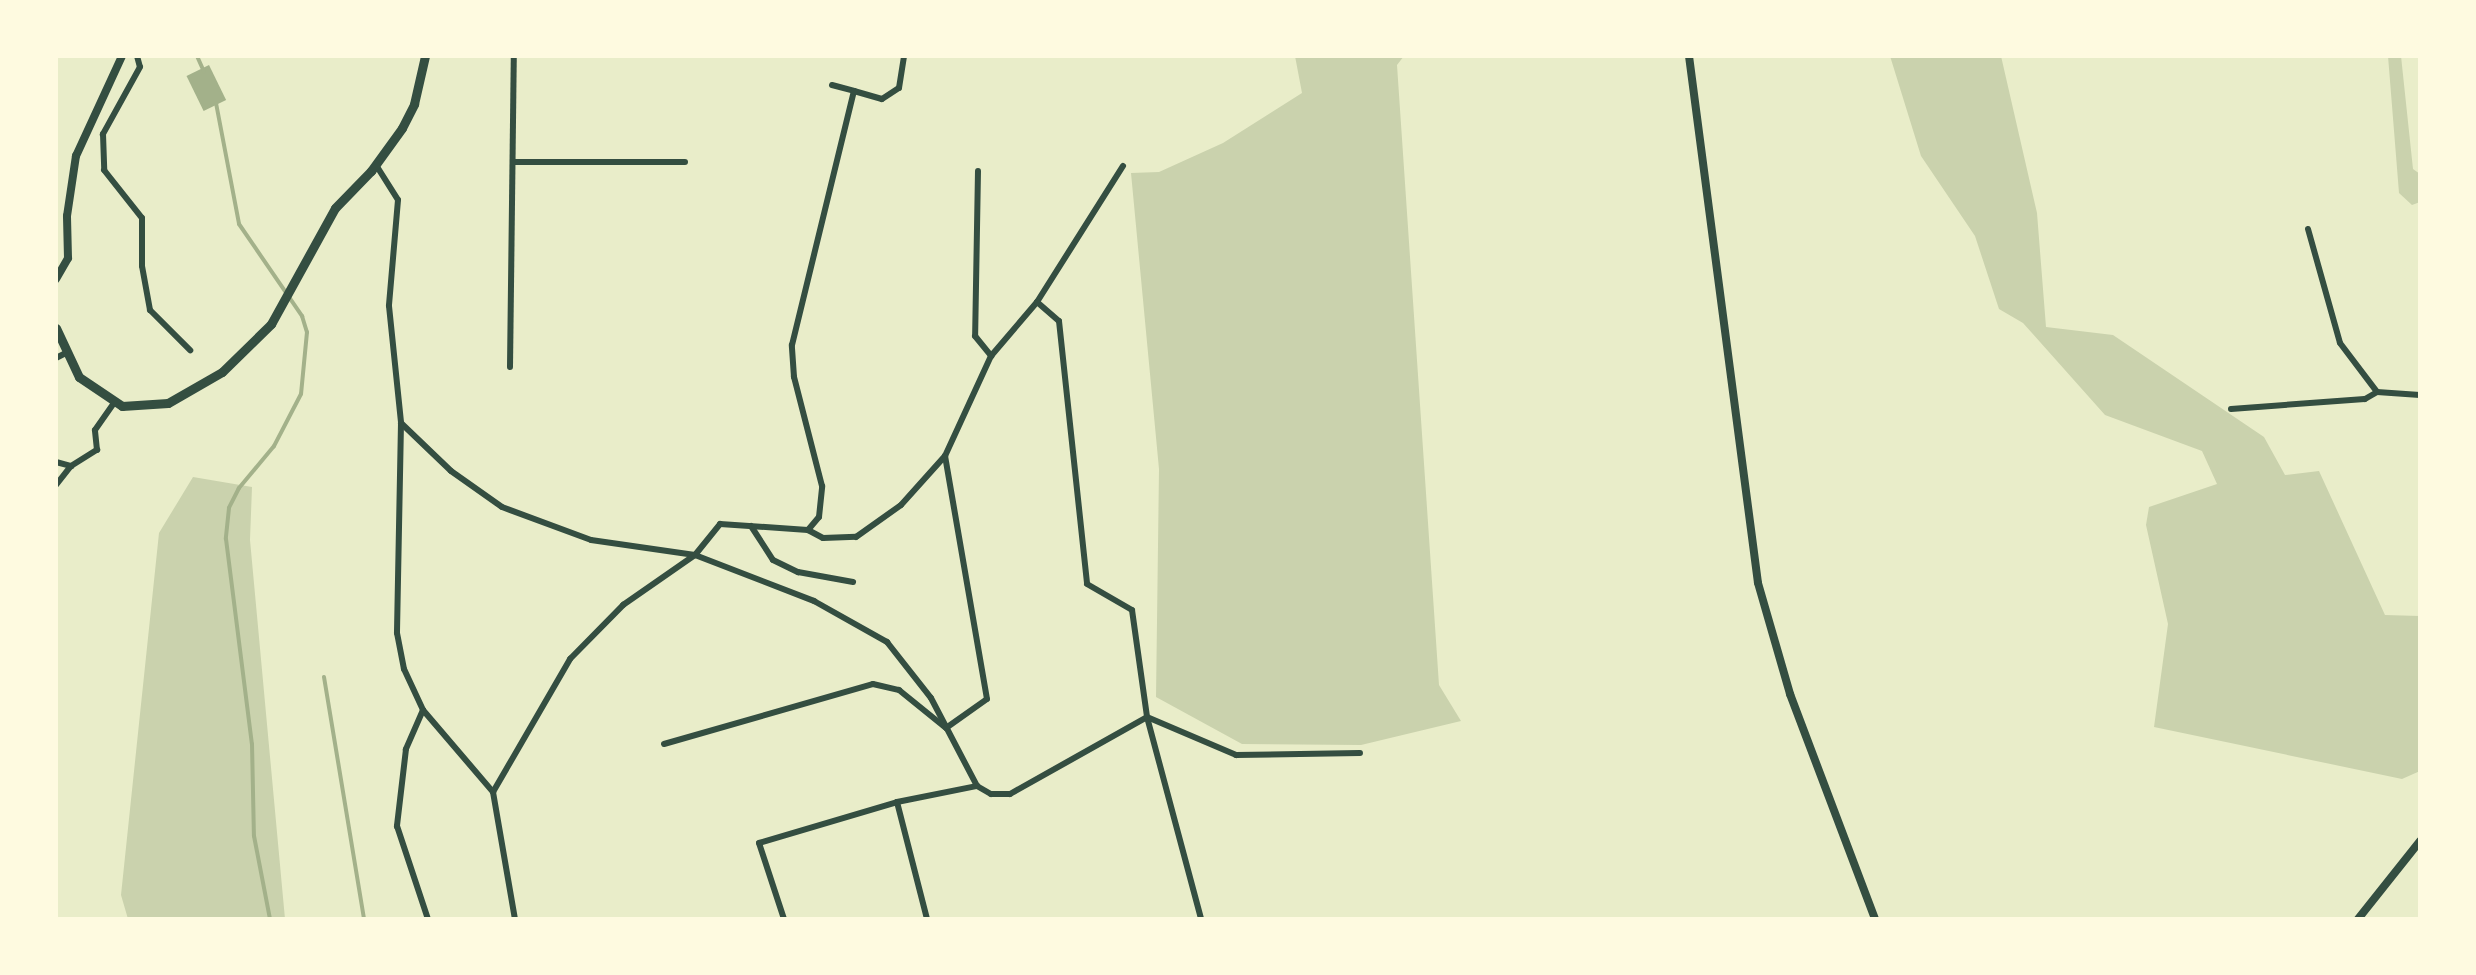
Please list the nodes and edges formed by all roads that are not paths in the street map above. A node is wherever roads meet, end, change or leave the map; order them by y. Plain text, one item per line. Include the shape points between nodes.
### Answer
1 (122, 56) edge
2 (137, 56) edge
3 (425, 56) edge
4 (514, 56) edge
5 (904, 56) edge
6 (1689, 56) edge
7 (832, 85) dead end
8 (854, 91) junction
9 (515, 162) junction
10 (685, 162) dead end
11 (376, 165) junction
12 (1123, 166) dead end
13 (978, 171) dead end
14 (2308, 229) dead end
15 (56, 279) edge
16 (1037, 302) junction
17 (56, 328) edge
18 (190, 350) dead end
19 (61, 356) edge
20 (991, 356) junction
21 (510, 367) dead end
22 (2377, 392) junction
23 (2420, 395) edge
24 (114, 403) junction
25 (2231, 409) dead end
26 (401, 423) junction
27 (945, 456) junction
28 (56, 462) edge
29 (71, 466) junction
30 (56, 485) edge
31 (751, 526) junction
32 (808, 530) junction
33 (695, 555) junction
34 (853, 582) dead end
35 (423, 710) junction
36 (1147, 717) junction
37 (946, 728) junction
38 (664, 744) dead end
39 (1360, 753) dead end
40 (977, 786) junction
41 (493, 792) junction
42 (897, 802) junction
43 (2420, 841) edge
44 (428, 919) edge
45 (515, 919) edge
46 (784, 919) edge
47 (927, 919) edge
48 (1201, 919) edge
49 (1875, 919) edge
50 (2358, 919) edge

1 - 15 street via 76,156 67,216 68,258
2 - 18 street via 140,67 103,134 104,170 142,218 142,266 150,310
3 - 11 main road via 414,104
4 - 9 street
5 - 8 street via 899,88 882,99
6 - 49 street via 1758,583 1790,694
7 - 8 street
8 - 32 street via 792,345 794,377 822,486 819,517
9 - 10 street
9 - 21 street
11 - 24 main road via 335,208 271,324 238,359 198,388 154,406
11 - 26 street via 398,200 389,306
12 - 16 street
13 - 20 street via 975,336
14 - 22 street via 2340,343
16 - 20 street
16 - 36 street via 1059,321 1087,584 1132,610
17 - 19 main road
19 - 24 main road via 89,387
20 - 27 street
22 - 23 street
22 - 25 street via 2365,399
24 - 29 street via 95,430 97,450
26 - 33 street via 451,471 502,507 591,540
26 - 35 street via 397,633 404,669
27 - 32 street via 901,505 856,537 823,538
27 - 37 street via 987,699
28 - 29 street
29 - 30 street
31 - 32 street
31 - 33 street via 720,524
31 - 34 street via 773,560 798,572
33 - 37 street via 814,601 887,642 931,698
33 - 41 street via 623,605 570,659
35 - 41 street
35 - 44 street via 406,749 397,826
36 - 39 street via 1236,755
36 - 40 street via 1120,727 1010,794 991,794
36 - 48 street
37 - 38 street via 899,690 873,684
37 - 40 street
40 - 42 street
41 - 45 street
42 - 46 street via 759,843
42 - 47 street
43 - 50 street

